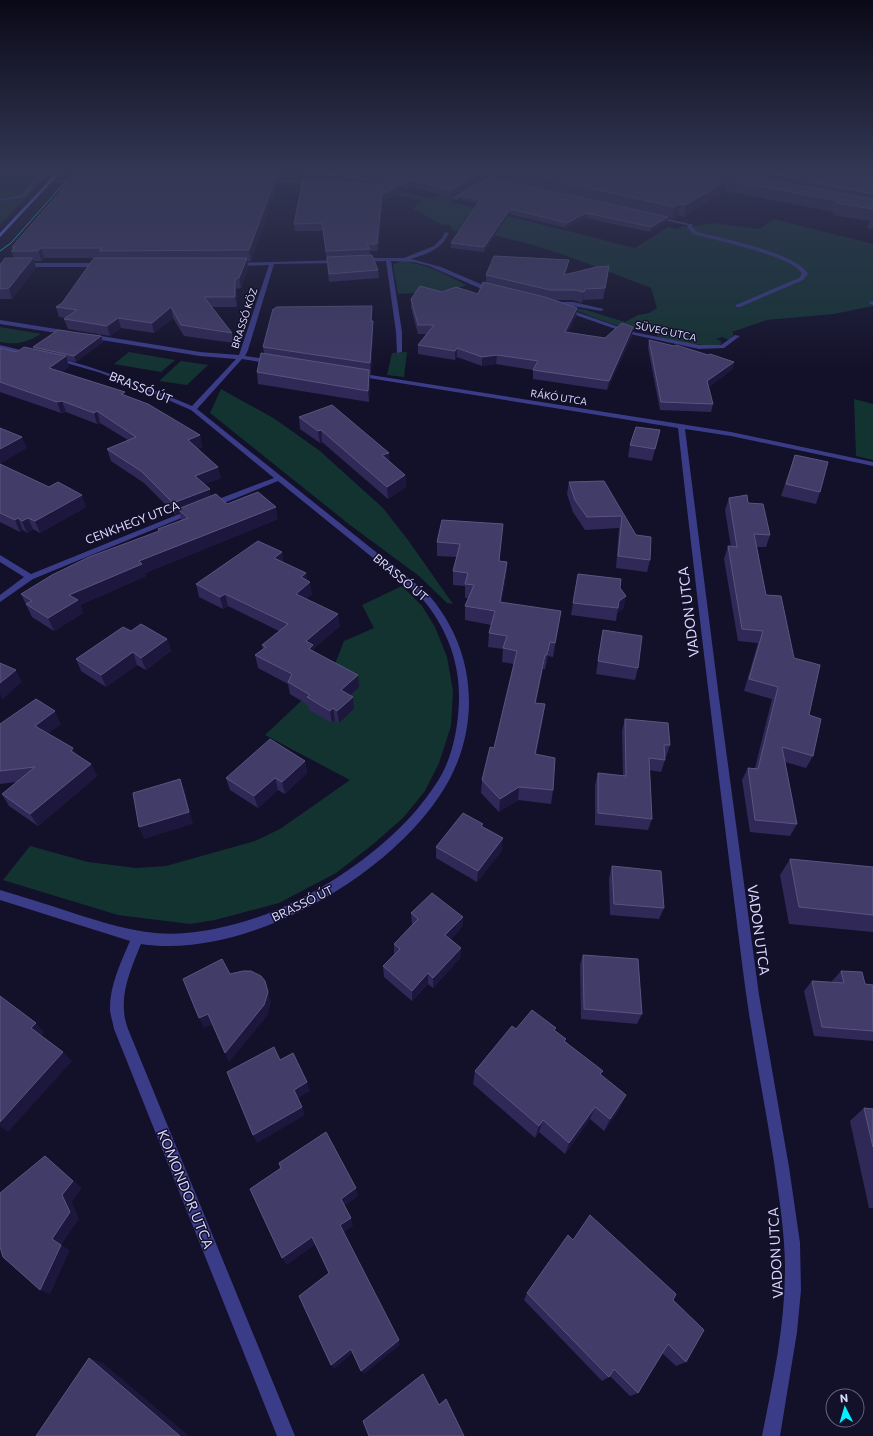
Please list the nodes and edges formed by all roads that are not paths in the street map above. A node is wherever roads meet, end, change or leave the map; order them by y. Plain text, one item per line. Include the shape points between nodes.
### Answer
1 (445, 238) edge
2 (713, 238) edge
3 (388, 259) junction
4 (406, 259) junction
5 (349, 260) edge
6 (357, 260) edge
7 (106, 264) edge
8 (224, 264) edge
9 (272, 264) junction
10 (0, 265) edge
11 (502, 293) edge
12 (738, 306) dead end
13 (601, 309) dead end
14 (0, 322) edge
15 (75, 334) edge
16 (83, 335) edge
17 (737, 336) dead end
18 (0, 346) edge
19 (399, 352) dead end
20 (35, 354) edge
21 (241, 357) junction
22 (48, 358) edge
23 (279, 363) edge
24 (353, 374) edge
25 (193, 410) junction
26 (681, 426) junction
27 (873, 464) edge
28 (279, 478) junction
29 (0, 558) edge
30 (30, 577) junction
31 (0, 599) edge
32 (0, 895) edge
33 (137, 938) junction
34 (286, 1436) edge
35 (771, 1436) edge

1 - 4 street via 429,251
2 - 12 street via 793,262 805,274 801,279
3 - 4 street
3 - 6 street
3 - 19 street via 399,332
4 - 11 street via 431,265 473,284
5 - 9 street
7 - 10 street
8 - 9 street
9 - 21 street, BRASSÓ KÖZ
13 - 17 street, SÜVEG UTCA via 573,304 548,304 632,333 699,347 722,347
14 - 15 street
16 - 21 street
18 - 20 street
21 - 23 street
21 - 25 street, BRASSÓ KÖZ
22 - 25 street, BRASSÓ ÚT via 100,371
24 - 26 street, RÁKÓ UTCA
25 - 28 street, BRASSÓ ÚT
26 - 27 street, RÁKÓ UTCA via 784,444
26 - 35 street, VADON UTCA via 715,716 756,1029 788,1205 793,1266 792,1318
28 - 30 street, CENKHEGY UTCA
28 - 33 street, BRASSÓ ÚT via 437,608 457,649 463,670 465,705 461,737 449,771 429,805 400,837 368,864 329,891 285,913 230,931 170,940
29 - 30 street
30 - 31 street, CENKHEGY UTCA
32 - 33 street, BRASSÓ ÚT
33 - 34 street, KOMONDOR UTCA via 124,972 120,992 117,1011 121,1029

